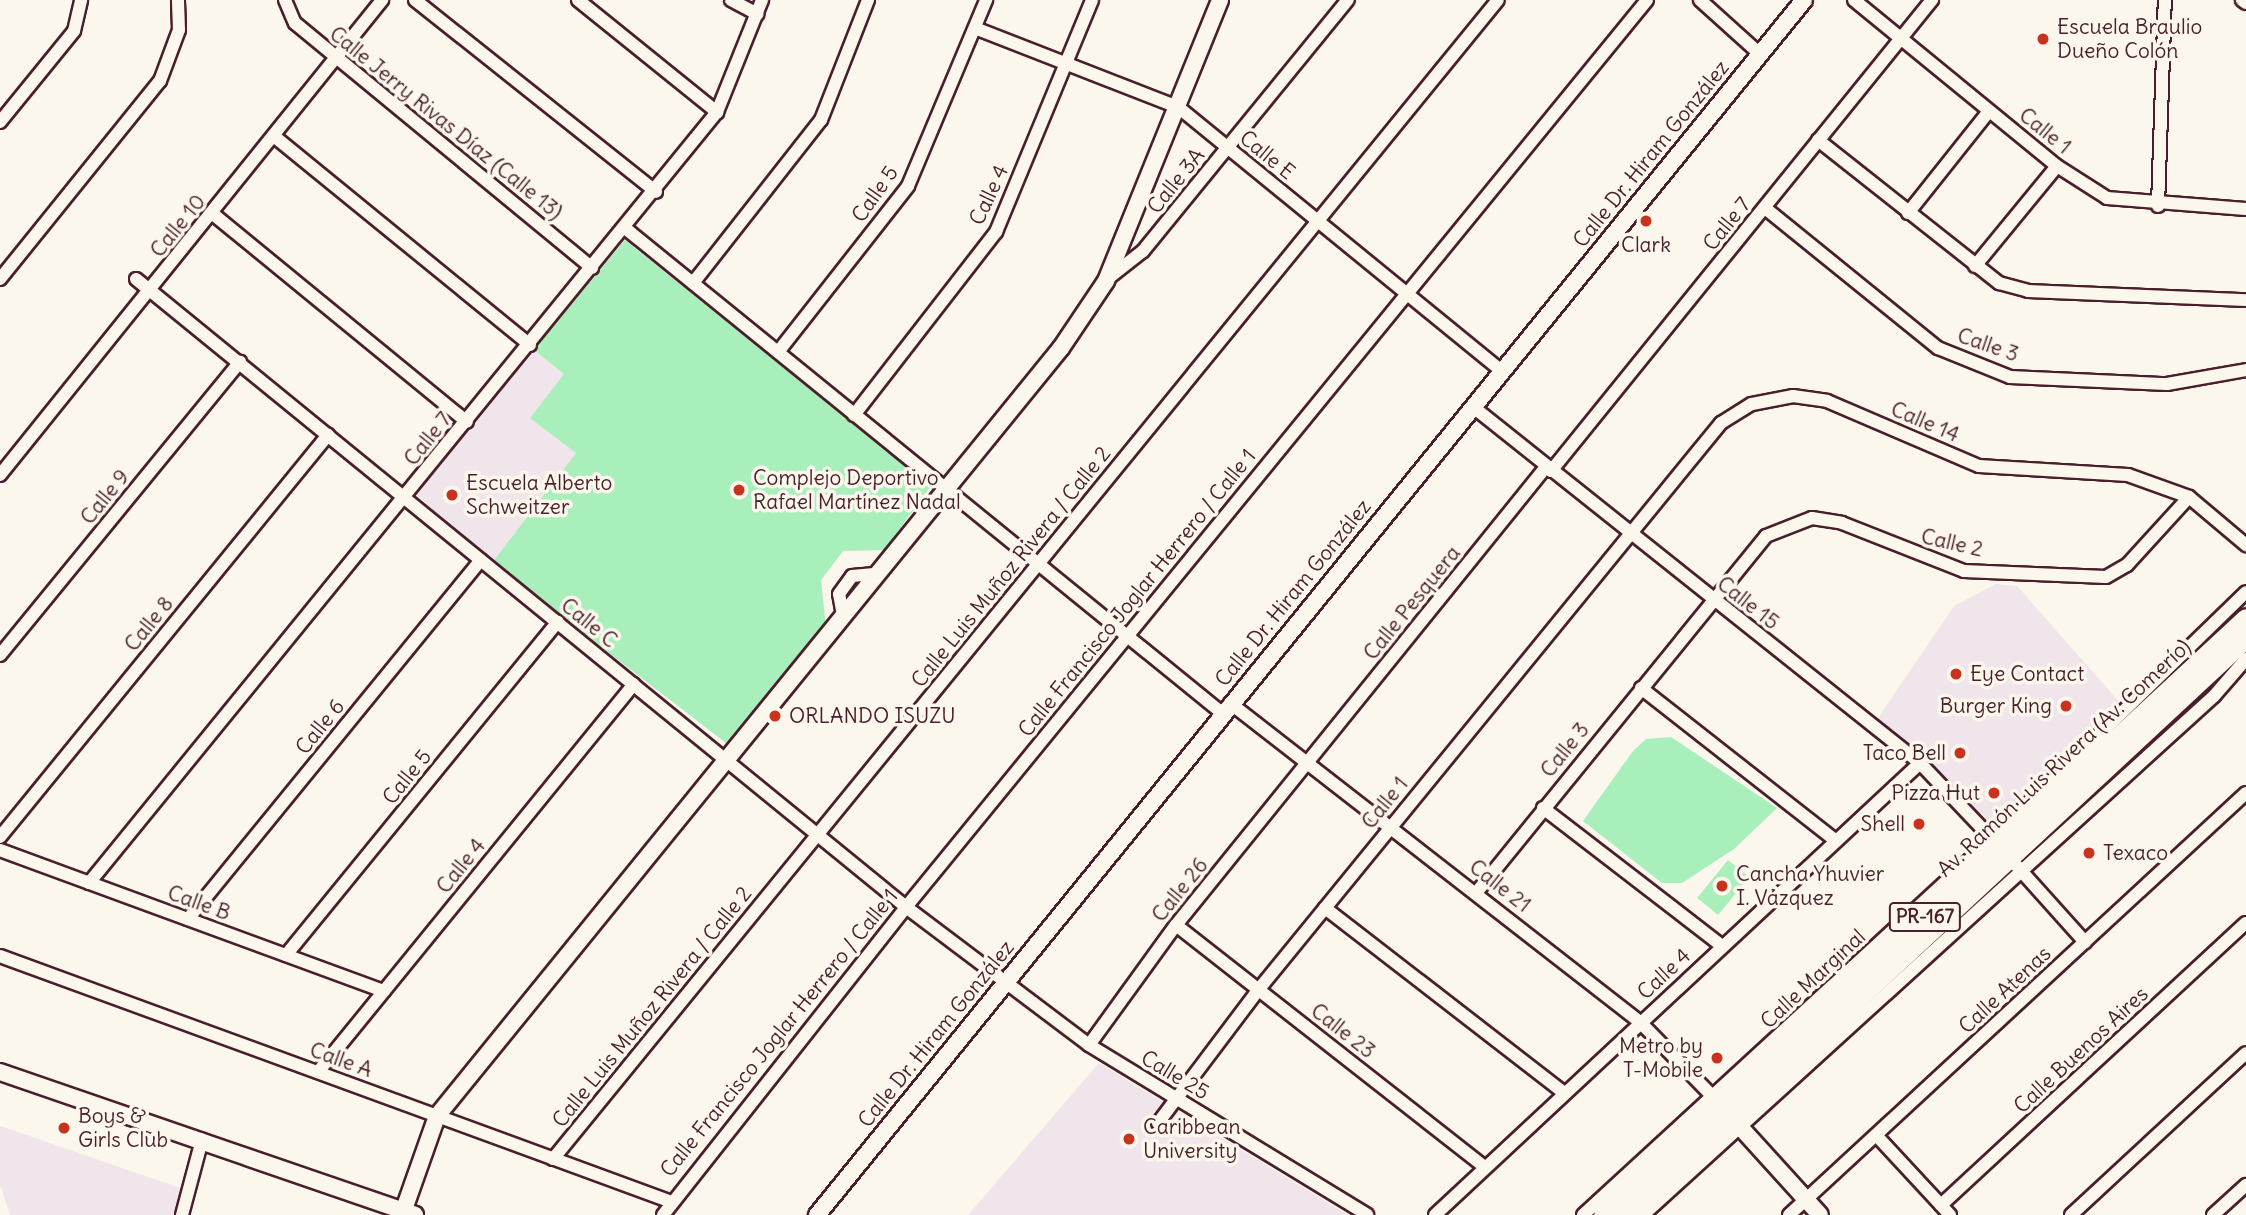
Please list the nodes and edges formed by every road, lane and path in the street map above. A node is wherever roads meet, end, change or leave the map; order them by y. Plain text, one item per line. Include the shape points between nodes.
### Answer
1 (81, 0) edge
2 (178, 0) edge
3 (285, 0) edge
4 (382, 0) edge
5 (415, 0) edge
6 (578, 0) edge
7 (731, 0) edge
8 (762, 0) edge
9 (868, 0) edge
10 (986, 0) edge
11 (1092, 0) edge
12 (1220, 0) edge
13 (1348, 0) edge
14 (1498, 0) edge
15 (1647, 0) edge
16 (1700, 0) edge
17 (1804, 0) edge
18 (1854, 0) edge
19 (1932, 0) edge
20 (2165, 0) edge
21 (757, 14) junction
22 (975, 28) junction
23 (1901, 38) junction
24 (1760, 54) junction
25 (338, 60) junction
26 (1067, 64) junction
27 (1178, 107) junction
28 (1989, 111) junction
29 (718, 112) junction
30 (0, 122) edge
31 (275, 137) junction
32 (1818, 140) junction
33 (1228, 148) junction
34 (2057, 166) junction
35 (656, 192) junction
36 (2246, 194) edge
37 (2158, 206) junction
38 (1765, 208) junction
39 (2246, 209) edge
40 (1908, 213) junction
41 (213, 214) junction
42 (1318, 221) junction
43 (625, 228) junction
44 (1975, 267) junction
45 (593, 268) junction
46 (0, 279) edge
47 (136, 279) dead end
48 (1105, 281) junction
49 (693, 283) junction
50 (151, 290) junction
51 (1407, 293) junction
52 (2246, 300) edge
53 (530, 345) junction
54 (778, 352) junction
55 (240, 362) junction
56 (1501, 370) junction
57 (2246, 370) edge
58 (1472, 406) junction
59 (854, 415) junction
60 (467, 422) junction
61 (328, 435) junction
62 (1549, 469) junction
63 (0, 475) edge
64 (946, 489) junction
65 (2189, 496) junction
66 (405, 497) junction
67 (1629, 535) junction
68 (2246, 545) edge
69 (481, 560) junction
70 (1038, 564) junction
71 (2246, 592) edge
72 (1713, 600) junction
73 (2246, 618) edge
74 (558, 622) junction
75 (1127, 636) junction
76 (2246, 638) edge
77 (0, 655) edge
78 (2246, 659) edge
79 (634, 684) junction
80 (1641, 688) junction
81 (1226, 708) junction
82 (726, 759) junction
83 (1308, 763) junction
84 (1920, 763) junction
85 (2246, 793) edge
86 (1543, 808) junction
87 (1391, 827) junction
88 (817, 835) junction
89 (0, 837) edge
90 (1836, 841) junction
91 (0, 850) edge
92 (2005, 854) junction
93 (89, 883) junction
94 (1476, 893) junction
95 (906, 907) junction
96 (1325, 908) junction
97 (188, 919) junction
98 (2246, 923) edge
99 (1176, 925) junction
100 (2085, 942) junction
101 (1722, 946) junction
102 (286, 955) junction
103 (0, 956) edge
104 (1005, 982) junction
105 (1259, 989) junction
106 (384, 991) junction
107 (1640, 1022) junction
108 (1089, 1045) junction
109 (2246, 1054) edge
110 (0, 1072) edge
111 (318, 1072) junction
112 (1564, 1093) junction
113 (1174, 1097) junction
114 (1726, 1112) junction
115 (438, 1116) junction
116 (1158, 1123) dead end
117 (1876, 1135) junction
118 (202, 1140) junction
119 (553, 1159) junction
120 (1485, 1167) junction
121 (2246, 1185) edge
122 (1806, 1200) junction
123 (668, 1201) junction
124 (1946, 1210) edge
125 (407, 1213) edge
126 (182, 1215) edge
127 (663, 1215) edge
128 (817, 1215) edge
129 (1367, 1215) edge
130 (1435, 1215) edge
131 (1583, 1215) edge
132 (1603, 1215) edge
133 (1625, 1215) edge
134 (1643, 1215) edge
135 (1789, 1215) edge
136 (1820, 1215) edge
137 (2071, 1215) edge
138 (2213, 1215) edge

1 - 30 street via 74,31
2 - 46 street via 179,30 160,81
3 - 25 street, Calle Jerry Rivas Díaz (Calle 13) via 295,23
4 - 25 street, Calle 10
5 - 35 street
6 - 29 street
7 - 21 street
8 - 21 street, Calle 7
9 - 49 street via 821,120
10 - 22 street, Calle 5
11 - 26 street, Calle 4
12 - 27 street
13 - 33 street, Calle 3A
14 - 42 street, Calle Luis Muñoz Rivera / Calle 2
15 - 51 street, Calle Francisco Joglar Herrero / Calle 1
16 - 24 street
17 - 24 street, Calle Dr. Hiram González
18 - 23 street, Calle 1
19 - 23 street, Calle 7
20 - 37 street
21 - 29 street, Calle 7
22 - 26 street, Calle E
22 - 54 street, Calle 5 via 908,186
23 - 28 street, Calle 1
23 - 32 street, Calle 7
24 - 56 street, Calle Dr. Hiram González
25 - 31 street, Calle 10
25 - 45 street, Calle Jerry Rivas Díaz (Calle 13)
26 - 27 street, Calle E
26 - 59 street, Calle 4 via 996,232
27 - 33 street, Calle E
27 - 48 street
28 - 34 street, Calle 1
28 - 40 street
29 - 35 street, Calle 7
31 - 41 street, Calle 10
31 - 53 street
32 - 38 street, Calle 7
32 - 40 street
33 - 42 street, Calle E
33 - 48 street, Calle 3A via 1143,251
34 - 37 street, Calle 1 via 2106,198
34 - 44 street
35 - 43 street, Calle 7
36 - 39 street
37 - 39 street, Calle 1
38 - 57 street, Calle 3 via 1938,348 2010,377 2167,384 2212,381
38 - 62 street, Calle 7
40 - 44 street
41 - 50 street, Calle 10
41 - 60 street
42 - 51 street, Calle E
42 - 70 street, Calle Luis Muñoz Rivera / Calle 2
43 - 45 street, Calle 7
43 - 49 street, Calle 21
44 - 52 street via 2028,292
45 - 53 street, Calle 7
47 - 50 street, Calle C
48 - 64 street via 1061,348
49 - 54 street, Calle 21
50 - 55 street, Calle C
50 - 63 street, Calle 10
51 - 56 street, Calle E
51 - 75 street, Calle Francisco Joglar Herrero / Calle 1
53 - 60 street, Calle 7
54 - 59 street, Calle 21
55 - 61 street, Calle C
55 - 77 street, Calle 9
56 - 58 street, Calle Dr. Hiram González
58 - 62 street, Calle 15
58 - 81 street, Calle Dr. Hiram González
59 - 64 street, Calle 21
60 - 66 street, Calle 7
61 - 66 street, Calle C
61 - 89 street, Calle 8
62 - 67 street, Calle 15
62 - 83 street, Calle Pesquera
64 - 70 street, Calle 21
64 - 82 street
65 - 67 street, Calle 14 via 2128,474 1979,466 1827,401 1793,396 1752,404 1721,424
65 - 68 street, Calle 14
65 - 72 street, Calle 2 via 2127,565 2106,577 1964,570 1842,523 1812,518 1766,536
66 - 69 street, Calle C
66 - 93 street, Calle 7
67 - 72 street, Calle 15
67 - 87 street, Calle 1
69 - 74 street, Calle C
69 - 97 street, Calle 6
70 - 75 street, Calle 21
70 - 88 street, Calle Luis Muñoz Rivera / Calle 2
71 - 92 street, Calle Marginal
72 - 80 street, Calle 3
72 - 84 street, Calle 15
73 - 92 main road, Av. Ramón Luis Rivera (Av. Comerío) / PR-167
74 - 79 street, Calle C
74 - 102 street, Calle 5
75 - 81 street, Calle 21
75 - 95 street, Calle Francisco Joglar Herrero / Calle 1
76 - 92 main road, Av. Ramón Luis Rivera (Av. Comerío) / PR-167
78 - 92 street, Calle Marginal via 2214,696
79 - 82 street, Calle C
79 - 106 street, Calle 4
80 - 86 street, Calle 3
80 - 90 street
81 - 83 street, Calle 21
81 - 104 street, Calle Dr. Hiram González
82 - 88 street, Calle C
82 - 115 street
83 - 87 street, Calle 21
83 - 99 street, Calle 26
84 - 90 street, Calle 4
84 - 92 street, Calle 15
85 - 100 street, Calle Atenas
86 - 94 street, Calle 3
86 - 101 street
87 - 94 street, Calle 21
87 - 96 street, Calle 1
88 - 95 street, Calle C
88 - 119 street, Calle Luis Muñoz Rivera / Calle 2
90 - 101 street, Calle 4
91 - 93 street, Calle B
92 - 100 street, Calle 15
92 - 114 main road, Av. Ramón Luis Rivera (Av. Comerío) / PR-167
92 - 114 street, Calle Marginal
93 - 97 street, Calle B
94 - 107 street, Calle 21
95 - 104 street, Calle C
95 - 123 street, Calle Francisco Joglar Herrero / Calle 1
96 - 105 street, Calle 1
96 - 112 street
97 - 102 street, Calle B
98 - 124 street, Calle Buenos Aires
99 - 105 street, Calle 23
99 - 108 street, Calle 26
100 - 117 street, Calle Atenas
101 - 107 street, Calle 4
102 - 106 street, Calle B
103 - 111 street, Calle A
104 - 108 street, Calle 25
104 - 128 street, Calle Dr. Hiram González
105 - 113 street, Calle 1
105 - 120 street, Calle 23
106 - 111 street, Calle 4
107 - 112 street, Calle 4
107 - 114 street, Calle 21
108 - 113 street, Calle 25
109 - 137 street
110 - 118 street
111 - 115 street, Calle A
112 - 120 street, Calle 4
113 - 116 street, Calle 1
113 - 129 street, Calle 25
114 - 122 street
114 - 131 street, Calle Marginal
114 - 132 main road, Av. Ramón Luis Rivera (Av. Comerío) / PR-167
114 - 133 main road, Av. Ramón Luis Rivera (Av. Comerío) / PR-167
114 - 134 street, Calle Marginal
115 - 119 street, Calle A
115 - 125 street
117 - 122 street, Calle Atenas
117 - 124 street
118 - 125 street
118 - 126 street
119 - 123 street, Calle A
120 - 130 street, Calle 4
121 - 138 street
122 - 135 street, Calle Atenas
122 - 136 street
123 - 127 street, Calle Francisco Joglar Herrero / Calle 1

